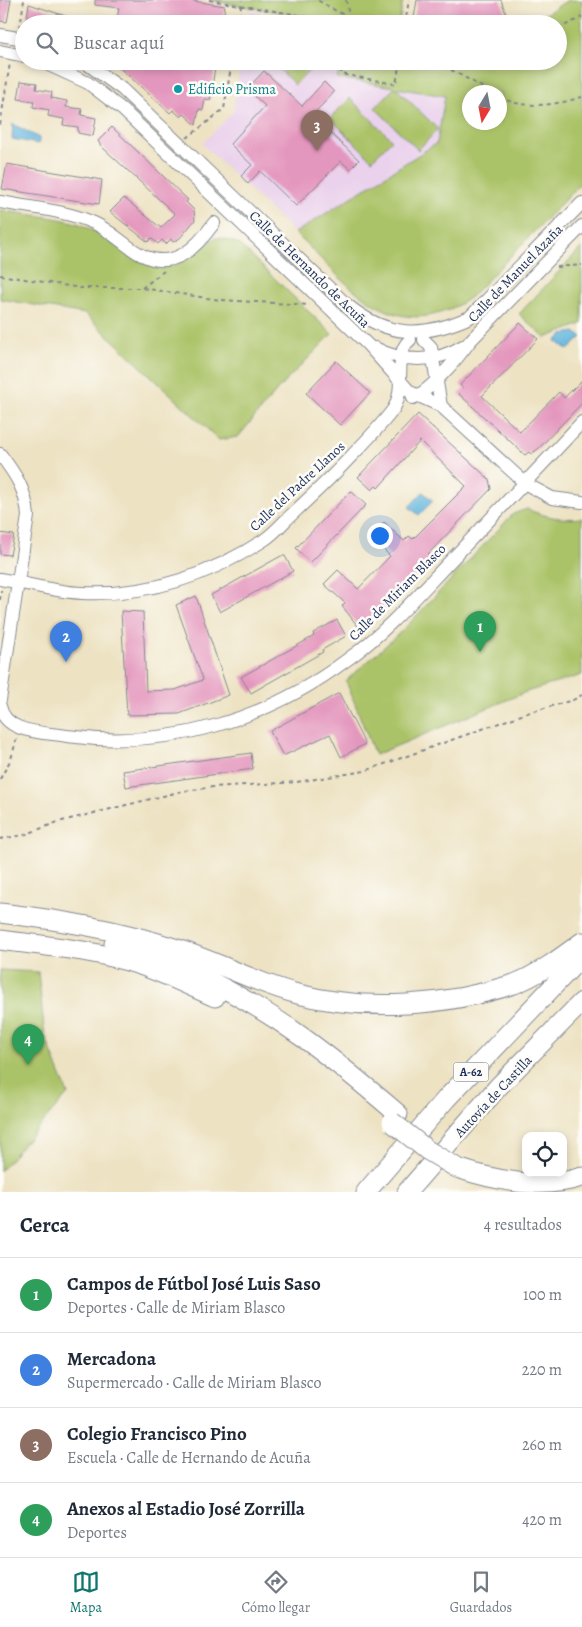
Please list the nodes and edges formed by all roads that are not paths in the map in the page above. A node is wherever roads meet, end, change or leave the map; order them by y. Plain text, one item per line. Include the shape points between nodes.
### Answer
1 (15, 35) edge
2 (0, 36) edge
3 (60, 70) edge
4 (96, 70) edge
5 (223, 185) junction
6 (0, 202) edge
7 (218, 202) junction
8 (582, 203) edge
9 (230, 215) junction
10 (214, 223) junction
11 (582, 226) edge
12 (273, 233) junction
13 (361, 316) junction
14 (426, 336) junction
15 (410, 340) junction
16 (470, 341) junction
17 (368, 345) junction
18 (434, 358) junction
19 (401, 359) junction
20 (436, 378) junction
21 (402, 383) junction
22 (418, 396) junction
23 (396, 405) junction
24 (442, 406) junction
25 (582, 422) edge
26 (0, 454) edge
27 (526, 484) junction
28 (582, 502) edge
29 (0, 579) edge
30 (18, 582) junction
31 (0, 700) edge
32 (0, 706) edge
33 (0, 907) edge
34 (0, 912) edge
35 (61, 920) junction
36 (0, 925) edge
37 (0, 940) edge
38 (582, 942) edge
39 (582, 956) edge
40 (582, 1002) edge
41 (582, 1017) edge
42 (498, 1087) junction
43 (395, 1118) junction
44 (459, 1163) junction
45 (582, 1166) edge
46 (567, 1171) edge
47 (522, 1172) edge
48 (582, 1177) edge
49 (366, 1192) edge
50 (406, 1192) edge

1 - 2 street
3 - 7 street, Calle de Hernando de Acuña via 88,83 113,102
4 - 5 street, Calle de Hernando de Acuña via 122,89
5 - 9 street, Calle de Hernando de Acuña
5 - 12 street, Calle de Hernando de Acuña
6 - 10 street via 68,213 96,224 140,255 167,260 189,251
7 - 9 street, Calle de Hernando de Acuña
7 - 10 street
8 - 14 street, Calle de Manuel Azaña via 458,328 441,337
9 - 10 street
9 - 12 street, Calle de Hernando de Acuña
9 - 17 street, Calle de Hernando de Acuña
11 - 16 street, Calle de Manuel Azaña
12 - 13 street, Calle de Hernando de Acuña
13 - 14 street, Calle de Hernando de Acuña via 390,329
13 - 15 street, Calle de Hernando de Acuña via 379,332
14 - 15 street, Calle de Hernando de Acuña
14 - 18 street
15 - 19 street via 404,344
16 - 18 street, Calle de Manuel Azaña
16 - 20 street, Calle de Manuel Azaña
17 - 19 street, Calle de Hernando de Acuña
17 - 21 street, Calle de Hernando de Acuña
18 - 19 street, Calle de Hernando de Acuña
18 - 20 street
19 - 21 street
20 - 22 street, Calle de Manuel Azaña via 430,389
20 - 24 street
21 - 22 street, Calle de Hernando de Acuña
21 - 23 street, Calle del Padre Llanos
22 - 23 street
22 - 24 street, Calle de Hernando de Acuña
23 - 30 street, Calle del Padre Llanos via 381,426 266,539 208,571 169,584 130,591 83,593
24 - 27 street, Calle de Hernando de Acuña
25 - 27 street, Calle de Miriam Blasco
26 - 30 street via 20,480 27,499 27,525
27 - 28 street, Calle de Hernando de Acuña via 552,498
27 - 32 street, Calle de Miriam Blasco via 397,616 349,659 294,696 250,716 153,738 80,737 20,728 8,722
29 - 30 street, Calle del Padre Llanos
30 - 31 street
33 - 35 street
34 - 35 highway
35 - 38 highway via 174,948 298,994 390,1004 444,1001 516,983 558,960
36 - 43 highway via 119,945 164,960 236,993 275,1016 318,1048
37 - 43 highway via 58,947 140,965 231,1004 314,1058
39 - 49 highway, A-62 via 446,1099
40 - 42 highway, Autovía de Castilla / A-62
41 - 42 highway
42 - 50 highway, Autovía de Castilla / A-62
43 - 44 highway
44 - 47 highway
44 - 48 highway via 491,1178 528,1183 570,1181
45 - 46 highway

